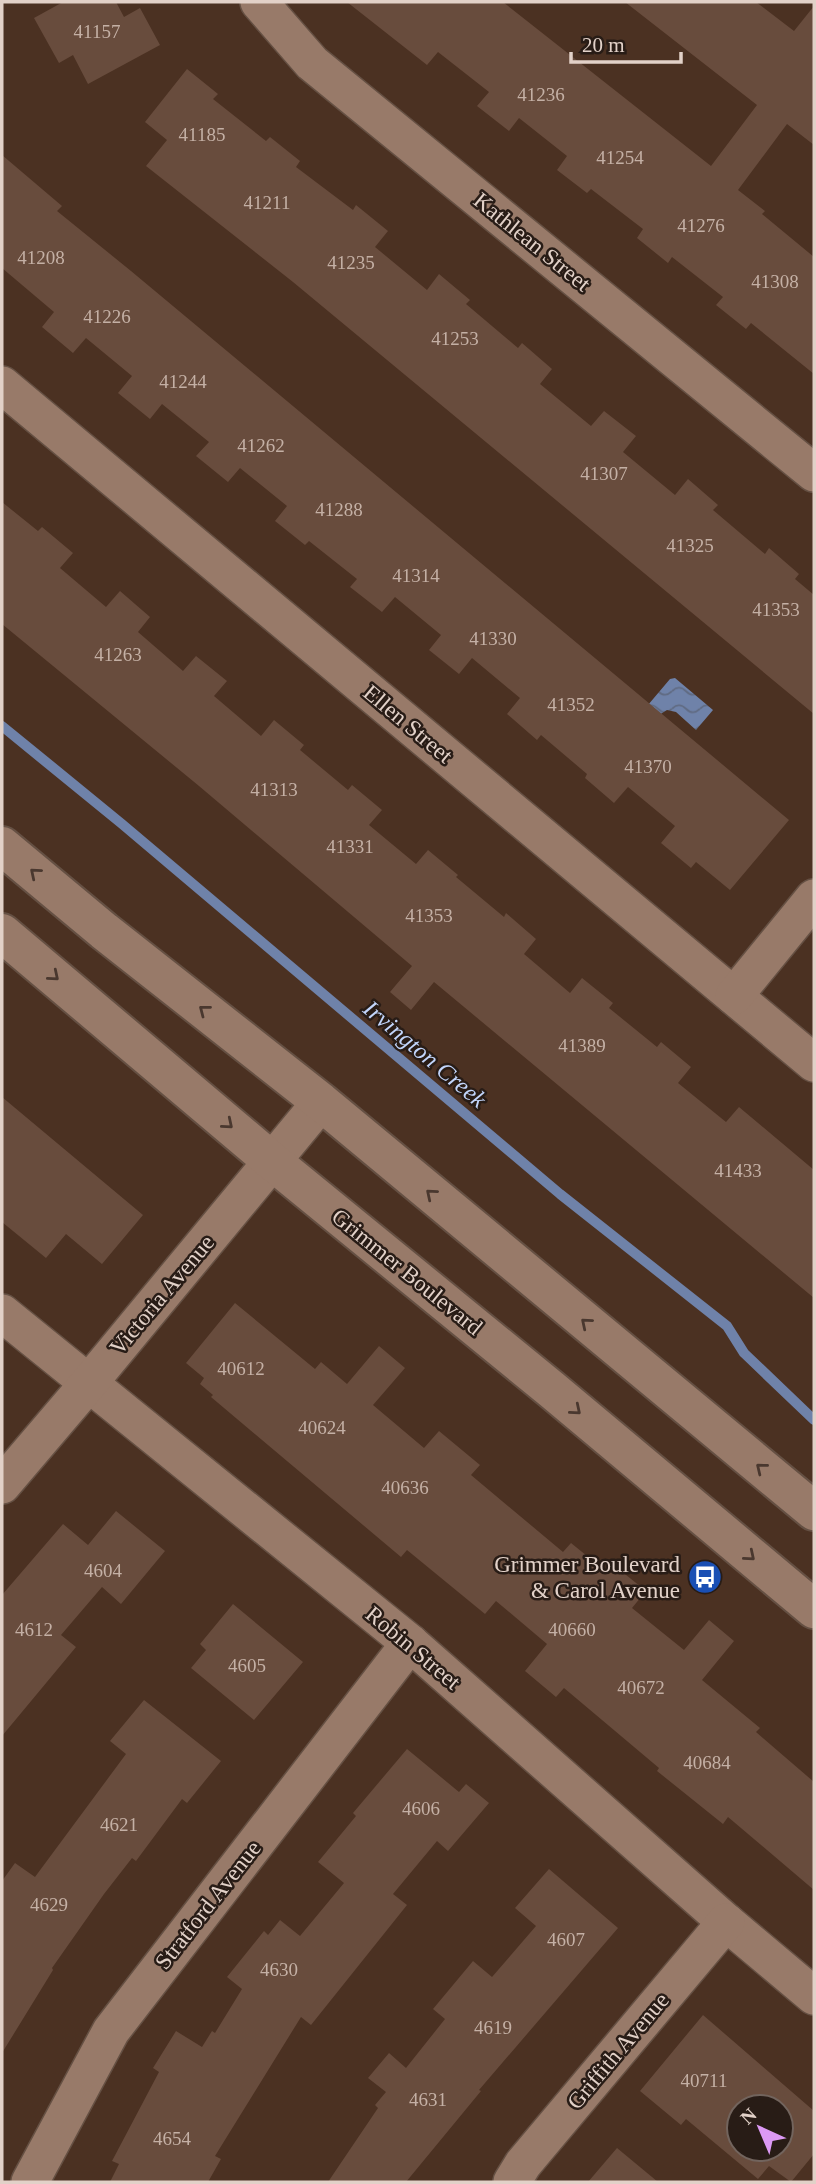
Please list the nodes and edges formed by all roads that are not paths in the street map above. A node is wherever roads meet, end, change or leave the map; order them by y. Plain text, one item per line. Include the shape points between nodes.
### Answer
1 (259, 2) edge
2 (2, 385) edge
3 (814, 473) edge
4 (2, 846) edge
5 (814, 898) edge
6 (2, 933) edge
7 (734, 996) junction
8 (814, 1063) edge
9 (321, 1102) junction
10 (273, 1162) junction
11 (2, 1312) edge
12 (88, 1384) junction
13 (2, 1485) edge
14 (814, 1511) edge
15 (810, 1596) edge
16 (410, 1643) junction
17 (726, 1922) junction
18 (814, 1996) edge
19 (30, 2182) edge
20 (512, 2182) edge

1 - 3 street, Kathlean Street via 312,63
2 - 7 street, Ellen Street
9 -> 4 main road
5 - 7 street
6 -> 10 main road, Grimmer Boulevard
7 - 8 street, Ellen Street
9 - 10 street, Victoria Avenue
14 -> 9 main road
10 - 12 street, Victoria Avenue
10 -> 15 main road, Grimmer Boulevard
11 - 12 street, Robin Street
12 - 13 street, Victoria Avenue
12 - 16 street, Robin Street
16 - 17 street, Robin Street
16 - 19 street, Stratford Avenue via 111,2031
17 - 18 street, Robin Street
17 - 20 street, Griffith Avenue

